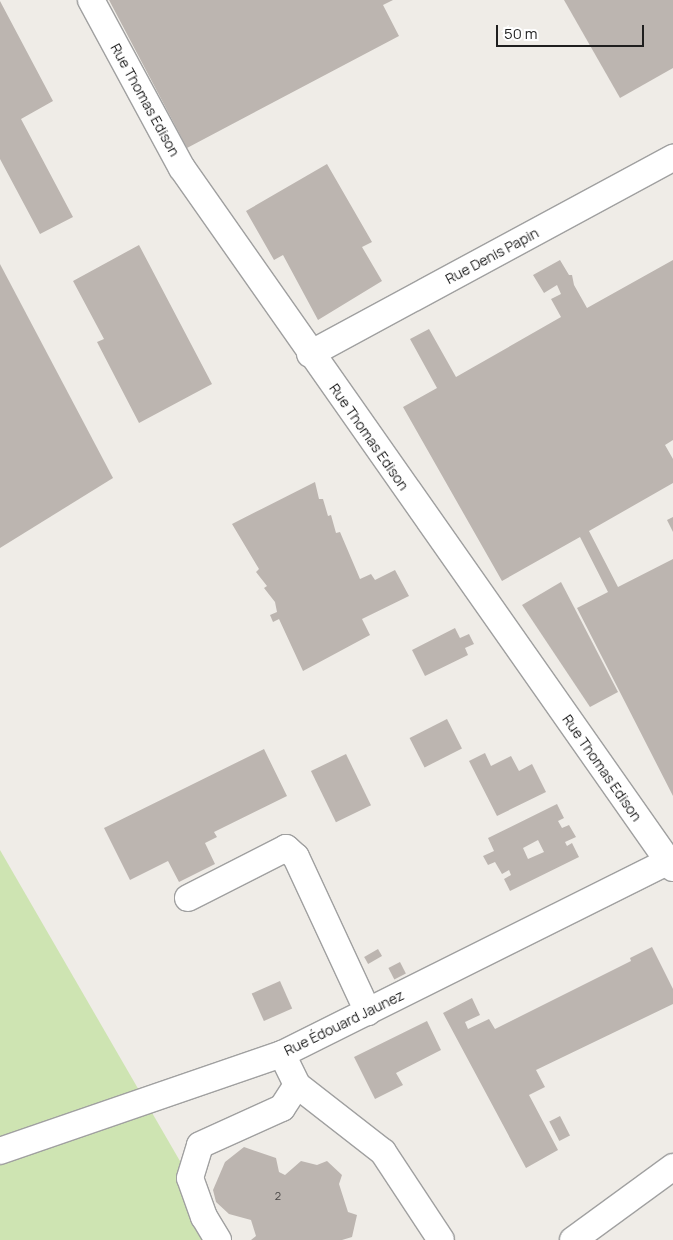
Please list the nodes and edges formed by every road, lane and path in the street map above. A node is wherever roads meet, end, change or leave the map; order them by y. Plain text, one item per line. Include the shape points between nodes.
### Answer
1 (90, 0) edge
2 (673, 158) edge
3 (310, 354) junction
4 (671, 863) edge
5 (188, 898) dead end
6 (368, 1012) junction
7 (282, 1054) junction
8 (297, 1085) junction
9 (0, 1151) edge
10 (673, 1167) edge
11 (218, 1240) edge
12 (441, 1240) edge
13 (573, 1240) edge

1 - 3 street, Rue Thomas Edison via 182,168
2 - 3 street, Rue Denis Papin
3 - 4 street, Rue Thomas Edison
4 - 6 street, Rue Édouard Jaunez
5 - 6 street via 286,848 296,857
6 - 7 street, Rue Édouard Jaunez
7 - 8 street
7 - 9 street, Rue Édouard Jaunez
8 - 11 street via 282,1108 200,1145 190,1178 204,1218
8 - 12 street via 383,1152
10 - 13 street

